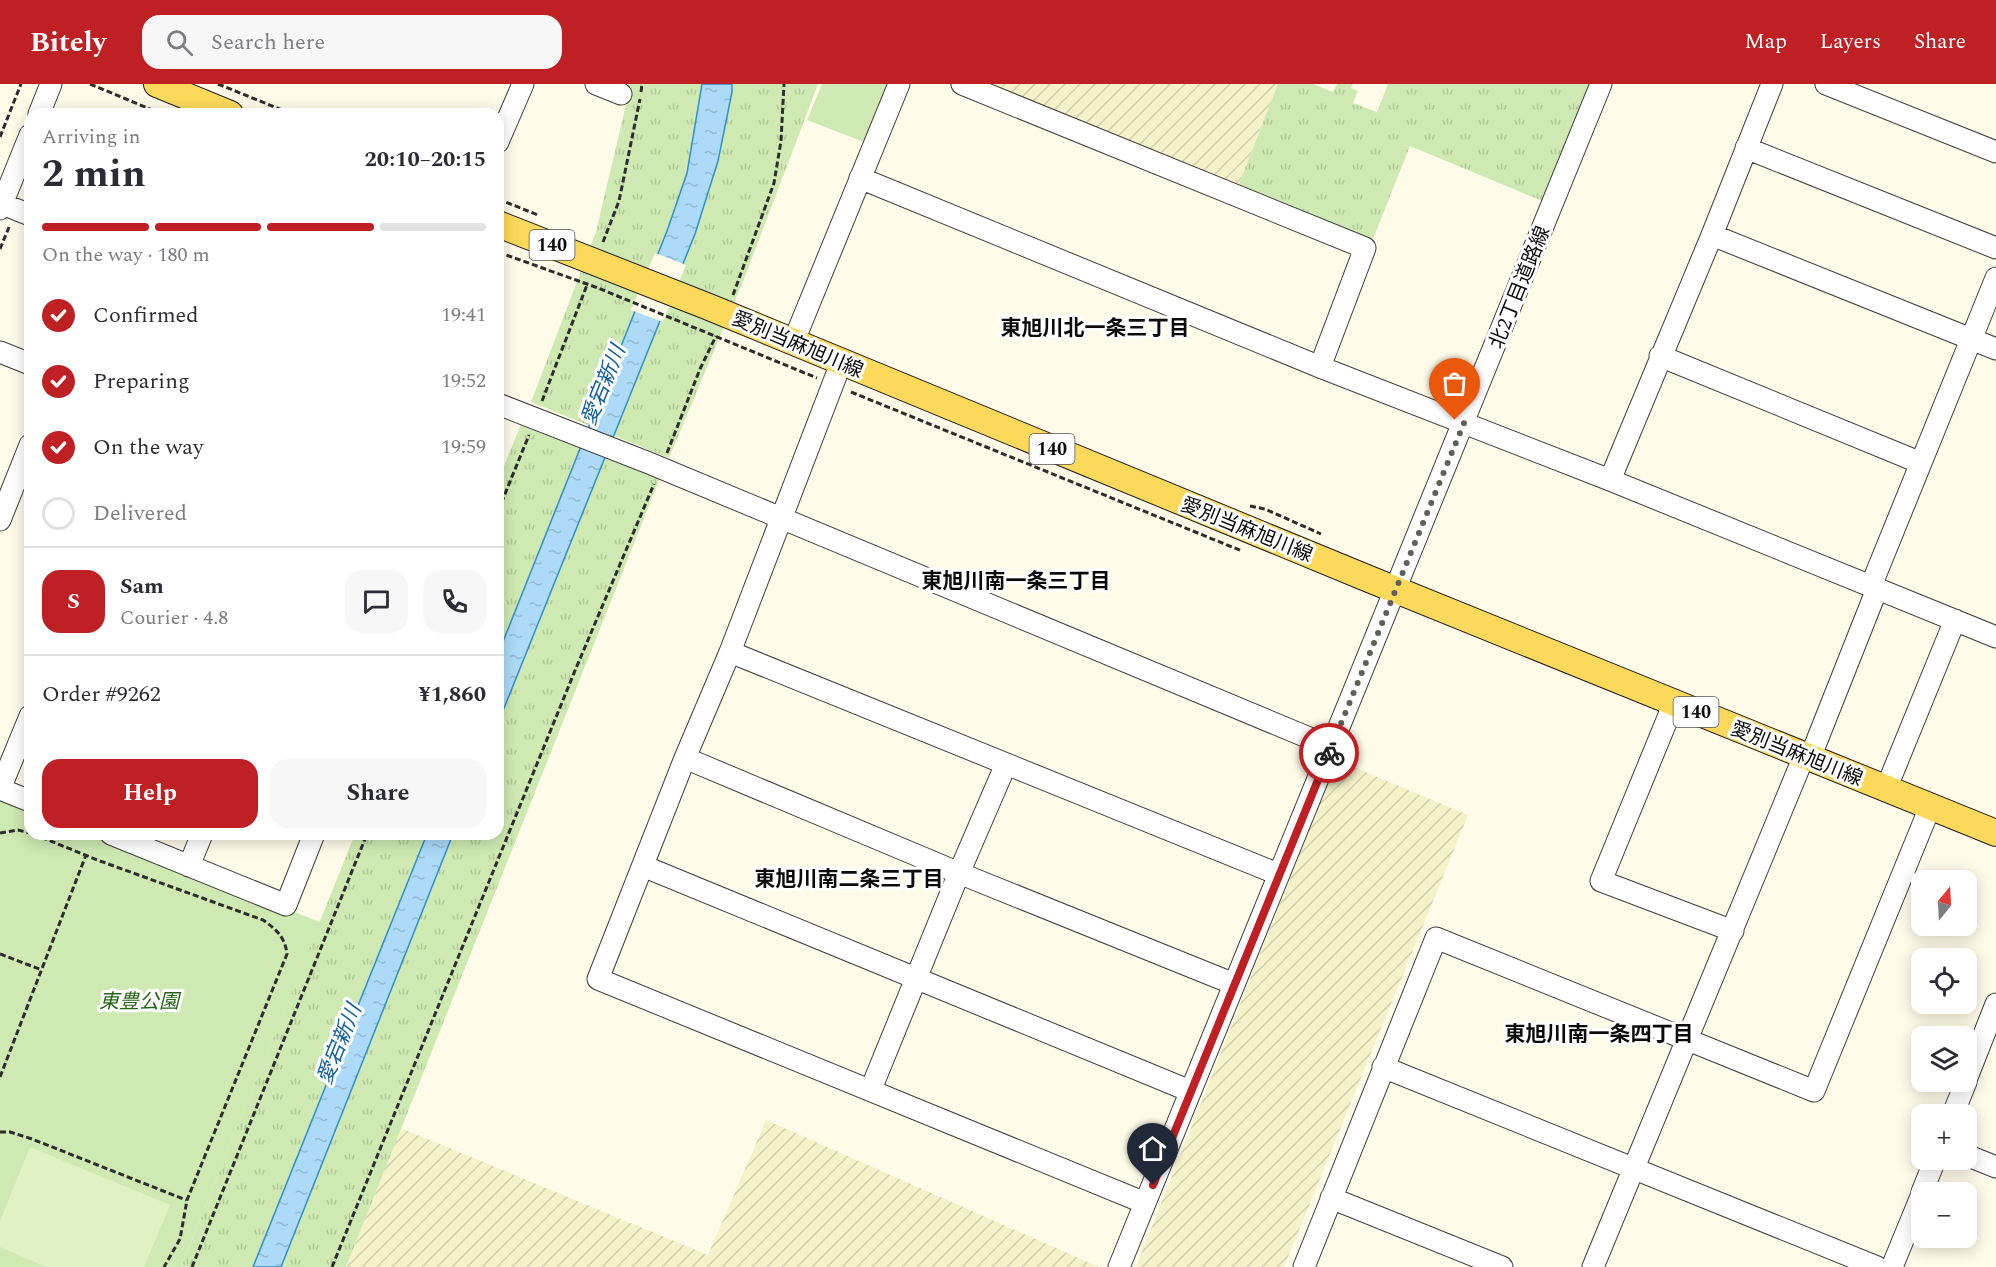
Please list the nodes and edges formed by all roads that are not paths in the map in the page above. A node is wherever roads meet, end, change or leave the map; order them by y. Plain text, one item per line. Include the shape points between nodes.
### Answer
1 (51, 84) edge
2 (157, 84) edge
3 (523, 84) edge
4 (596, 84) edge
5 (899, 84) edge
6 (962, 84) edge
7 (1601, 84) edge
8 (1772, 84) edge
9 (1826, 84) edge
10 (621, 94) dead end
11 (41, 108) edge
12 (215, 108) edge
13 (504, 128) edge
14 (1746, 148) junction
15 (24, 149) edge
16 (1996, 152) edge
17 (860, 178) junction
18 (1, 205) edge
19 (24, 213) edge
20 (504, 226) edge
21 (1712, 235) junction
22 (1996, 249) edge
23 (1996, 278) edge
24 (1971, 339) junction
25 (794, 343) junction
26 (1996, 349) edge
27 (0, 352) edge
28 (1660, 356) junction
29 (24, 362) edge
30 (842, 363) junction
31 (1320, 367) junction
32 (504, 406) edge
33 (1464, 423) junction
34 (24, 460) edge
35 (1921, 463) junction
36 (1610, 480) junction
37 (0, 519) edge
38 (780, 519) junction
39 (1874, 587) junction
40 (1395, 590) junction
41 (1955, 620) junction
42 (1994, 630) edge
43 (730, 652) junction
44 (1674, 703) junction
45 (24, 731) edge
46 (1331, 747) junction
47 (1807, 757) junction
48 (685, 758) junction
49 (1006, 764) junction
50 (0, 789) edge
51 (1886, 789) junction
52 (24, 799) edge
53 (1930, 807) junction
54 (1996, 833) edge
55 (126, 840) edge
56 (200, 840) edge
57 (312, 840) edge
58 (189, 866) junction
59 (643, 866) junction
60 (958, 873) junction
61 (1278, 874) junction
62 (1733, 931) junction
63 (916, 978) junction
64 (1234, 984) junction
65 (1994, 1018) edge
66 (1688, 1039) junction
67 (1977, 1056) edge
68 (1383, 1067) junction
69 (871, 1089) junction
70 (1190, 1091) junction
71 (1977, 1159) edge
72 (1996, 1167) edge
73 (1635, 1168) junction
74 (1331, 1198) junction
75 (1145, 1203) junction
76 (1911, 1220) edge
77 (1119, 1267) edge
78 (1304, 1267) edge
79 (1502, 1267) edge
80 (1593, 1267) edge
81 (1877, 1267) edge
82 (1892, 1267) edge

1 - 11 street
2 - 12 main road
3 - 13 street
4 - 10 street
5 - 17 street
6 - 31 street via 1365,248
7 - 33 street, 北2丁目道路線
8 - 14 street
9 - 16 street
14 - 21 street
14 - 22 street
15 - 18 street
17 - 25 street
17 - 31 street
18 - 19 street
20 - 25 main road, 愛別当麻旭川線 / 140 via 602,265 705,318
21 - 24 street
21 - 28 street
23 - 24 street
24 - 26 street
24 - 35 street
25 - 30 main road, 愛別当麻旭川線 / 140
27 - 29 street
28 - 35 street
28 - 36 street
30 - 38 street
30 - 40 main road, 愛別当麻旭川線 / 140
31 - 33 street
32 - 38 street
33 - 36 street
33 - 40 street, 北2丁目道路線
34 - 37 street
35 - 39 street
36 - 39 street
38 - 43 street
38 - 46 street
39 - 41 street
39 - 47 street
40 - 44 main road, 愛別当麻旭川線 / 140
40 - 46 street, 北2丁目道路線
41 - 42 street
41 - 51 street
43 - 48 street
43 - 49 street
44 - 47 main road, 愛別当麻旭川線 / 140
44 - 62 street via 1601,881
45 - 50 street
46 - 61 street, 北2丁目道路線
47 - 51 main road, 愛別当麻旭川線 / 140
47 - 62 street
48 - 59 street
48 - 60 street
49 - 60 street
49 - 61 street
50 - 52 street
51 - 53 main road, 愛別当麻旭川線 / 140
53 - 54 main road, 愛別当麻旭川線 / 140
53 - 66 street via 1814,1091
55 - 58 street
56 - 58 street
57 - 58 street via 286,905
59 - 63 street
59 - 69 street via 598,979
60 - 63 street
60 - 64 street
61 - 64 street, 北2丁目道路線
62 - 66 street
63 - 69 street
63 - 70 street
64 - 70 street, 北2丁目道路線
65 - 67 street
66 - 68 street via 1436,938
66 - 73 street
68 - 73 street
68 - 74 street
69 - 75 street
70 - 75 street, 北2丁目道路線
71 - 72 street
73 - 80 street
73 - 81 street
74 - 78 street
74 - 79 street
75 - 77 street, 北2丁目道路線
76 - 82 street

